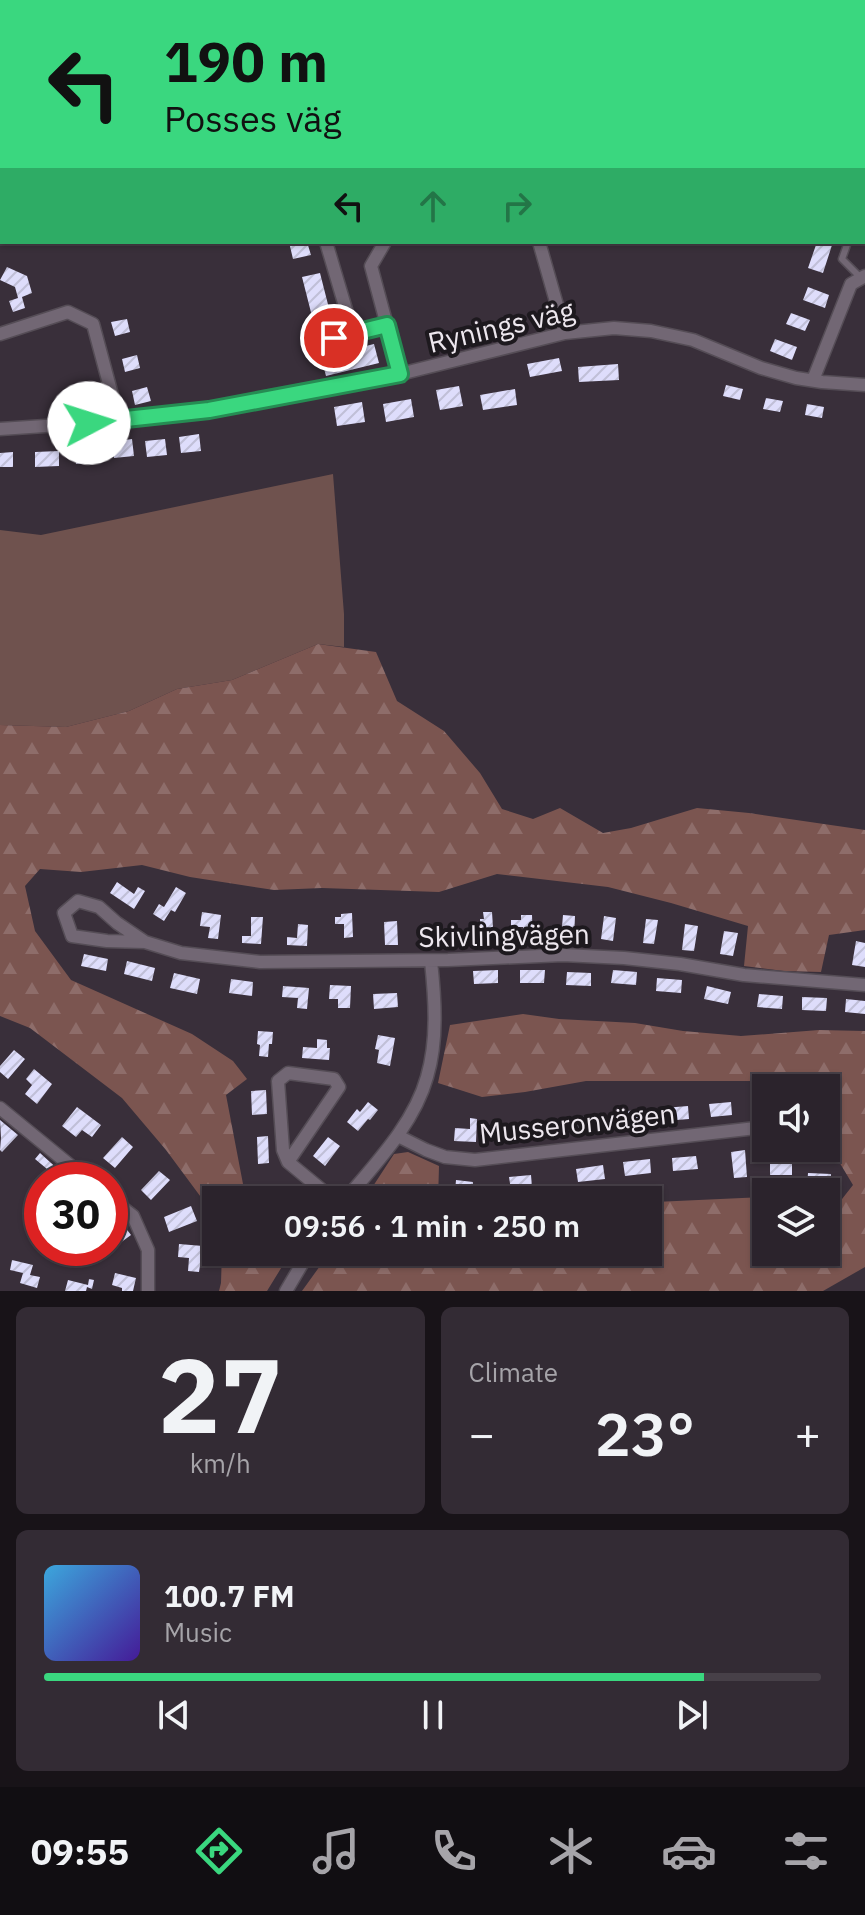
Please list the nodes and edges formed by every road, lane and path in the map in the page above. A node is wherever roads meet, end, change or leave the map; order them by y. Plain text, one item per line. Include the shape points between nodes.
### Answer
1 (327, 244) edge
2 (384, 244) edge
3 (540, 244) edge
4 (847, 244) edge
5 (862, 277) edge
6 (387, 325) junction
7 (353, 333) junction
8 (565, 333) junction
9 (0, 334) edge
10 (315, 343) dead end
11 (400, 374) junction
12 (813, 380) junction
13 (865, 385) edge
14 (119, 421) junction
15 (0, 429) edge
16 (145, 942) junction
17 (431, 961) junction
18 (865, 985) edge
19 (0, 1108) edge
20 (752, 1128) edge
21 (398, 1136) junction
22 (66, 1162) edge
23 (288, 1162) junction
24 (317, 1186) edge
25 (357, 1186) edge
26 (128, 1212) edge
27 (301, 1266) edge
28 (148, 1291) edge
29 (286, 1291) edge

1 - 7 street
2 - 6 street via 371,266
3 - 8 street
4 - 5 lane via 842,259
5 - 12 street via 851,284
6 - 7 street
6 - 11 street
7 - 10 street
8 - 11 street, Rynings väg
8 - 12 street, Rynings väg via 651,331
9 - 14 street via 68,312 93,324
11 - 14 street, Rynings väg
12 - 13 street, Rynings väg
14 - 15 street, Rynings väg
16 - 16 street, Skivlingvägen via 72,936 64,913 78,901 99,907
16 - 17 street, Skivlingvägen via 181,953 260,962
17 - 18 street, Skivlingvägen via 624,958
17 - 21 street via 434,1037 427,1078
19 - 22 street
20 - 21 street, Musseronvägen via 475,1160 445,1157
21 - 25 street
23 - 23 street via 278,1081 288,1073 334,1079 339,1087
23 - 24 street
26 - 28 street via 148,1250
27 - 29 street

